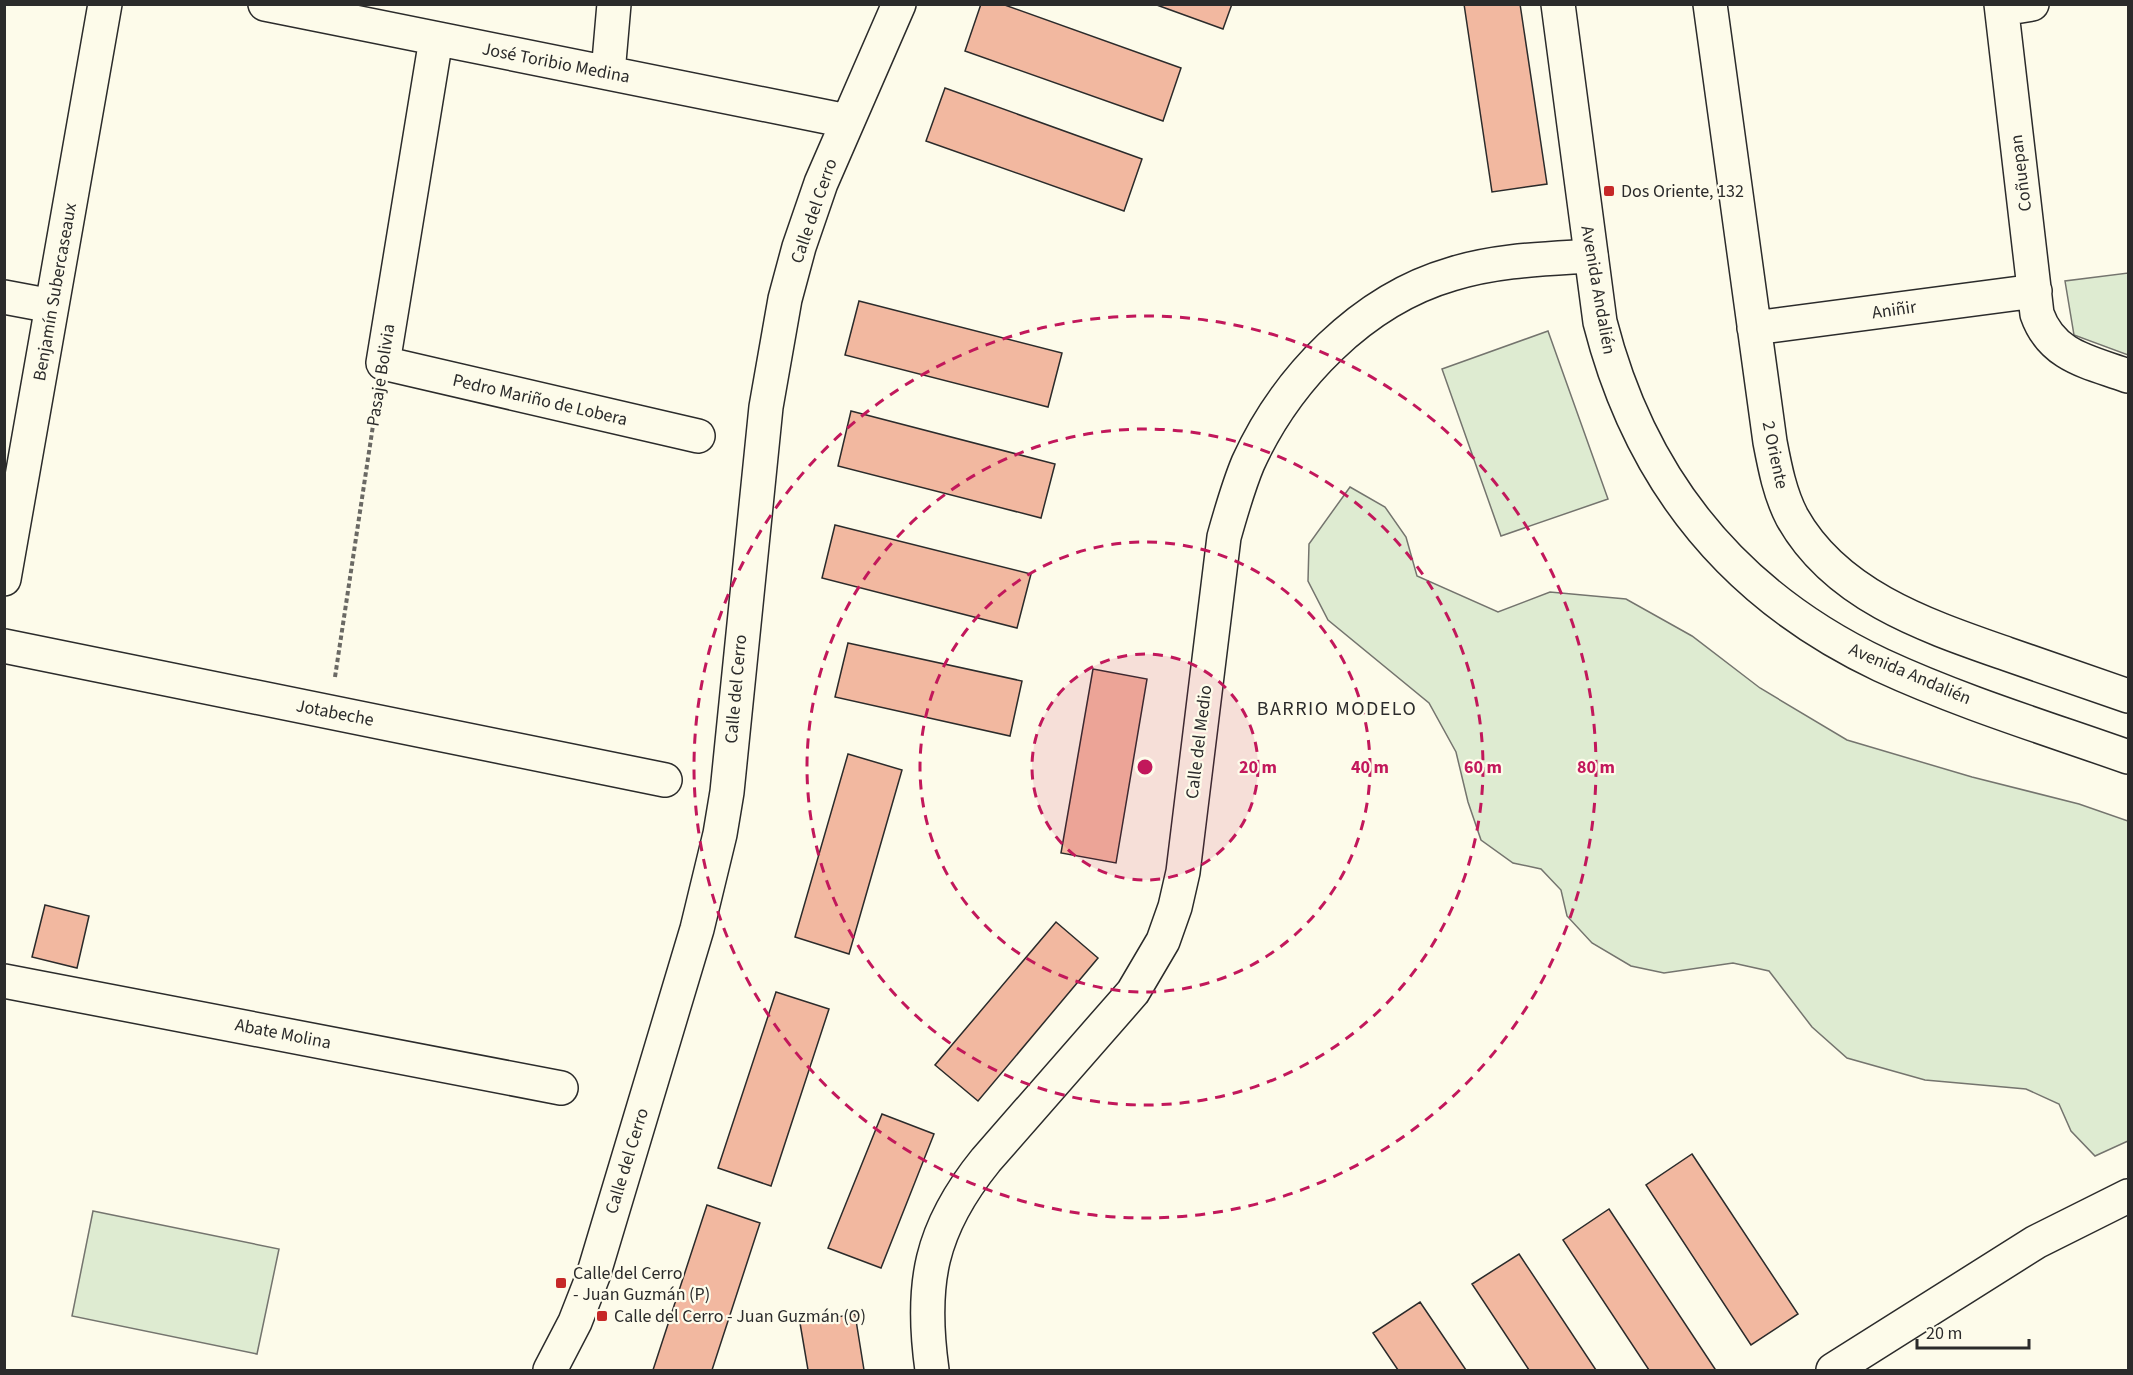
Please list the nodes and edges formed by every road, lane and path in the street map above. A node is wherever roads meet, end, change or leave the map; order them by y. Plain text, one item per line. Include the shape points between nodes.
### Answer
1 (105, 4) edge
2 (264, 4) edge
3 (615, 4) edge
4 (899, 4) edge
5 (1558, 4) edge
6 (1710, 4) edge
7 (2012, 6) edge
8 (436, 39) junction
9 (608, 73) junction
10 (847, 121) junction
11 (1591, 256) junction
12 (2035, 291) junction
13 (4, 297) edge
14 (52, 306) junction
15 (1754, 328) junction
16 (383, 363) junction
17 (2128, 376) edge
18 (698, 436) dead end
19 (4, 579) edge
20 (4, 646) edge
21 (2128, 696) edge
22 (330, 712) junction
23 (2128, 757) edge
24 (665, 780) dead end
25 (4, 981) edge
26 (561, 1088) dead end
27 (2128, 1196) edge
28 (550, 1371) edge
29 (932, 1371) edge
30 (1833, 1371) edge

1 - 14 street, Benjamín Subercaseaux
2 - 8 street, José Toribio Medina
3 - 9 street
4 - 10 street, Calle del Cerro
5 - 11 street, Avenida Andalién
6 - 15 street, 2 Oriente
7 - 12 street, Coñuepan
8 - 9 street, José Toribio Medina
8 - 16 street, Pasaje Bolivia
9 - 10 street, José Toribio Medina
10 - 28 street, Calle del Cerro via 799,246 774,353 753,508 727,792 711,877 593,1276
11 - 23 street, Avenida Andalién via 1609,359 1638,432 1678,500 1730,560 1800,618 1879,664
11 - 29 street, Calle del Medio via 1489,264 1450,274 1385,304 1338,341 1289,395 1266,429 1248,463 1224,537 1183,872 1163,941 1133,992 986,1160 951,1211 938,1239 926,1306
12 - 15 street, Aniñir
12 - 17 street, Coñuepan via 2037,314 2049,339 2062,350
13 - 14 street
14 - 19 street, Benjamín Subercaseaux
15 - 21 street, 2 Oriente via 1779,484 1792,516 1821,557 1864,592 1900,612 1961,638
16 - 18 street, Pedro Mariño de Lobera
16 - 22 path, Pasaje Bolivia
20 - 22 street, Jotabeche
22 - 24 street, Jotabeche
25 - 26 street, Abate Molina
27 - 30 street via 2036,1242

